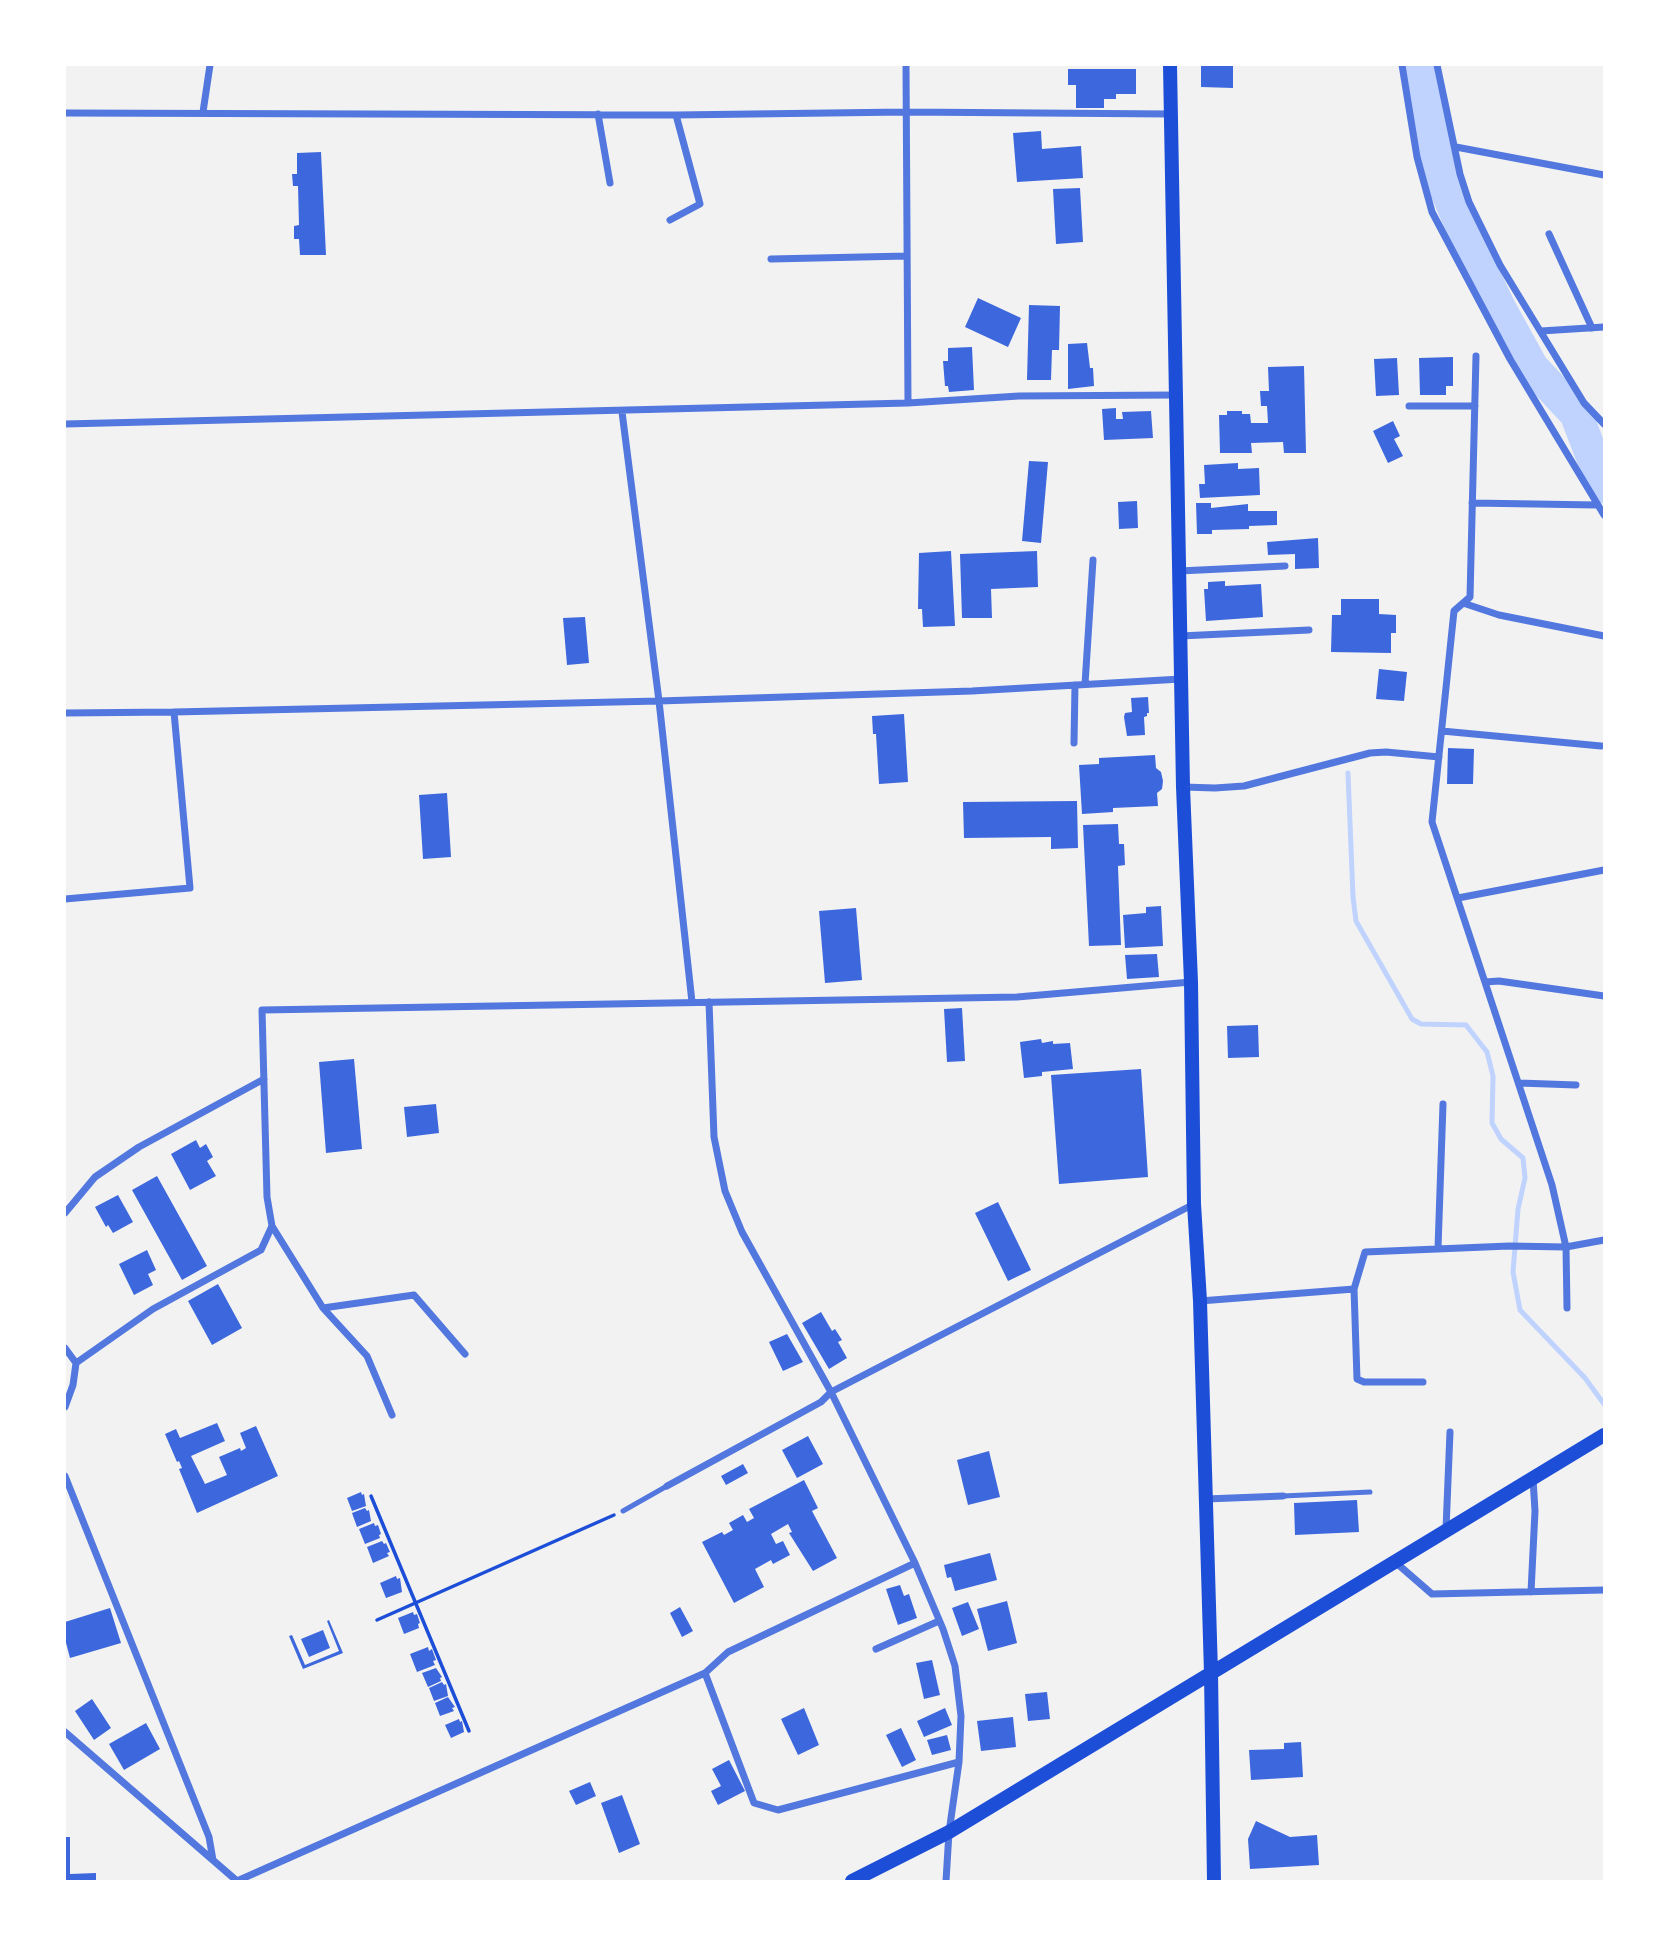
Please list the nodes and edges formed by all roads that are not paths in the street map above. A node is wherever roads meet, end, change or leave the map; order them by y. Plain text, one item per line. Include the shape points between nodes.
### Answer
1 (210, 65) edge
2 (906, 65) edge
3 (1170, 65) edge
4 (1402, 65) edge
5 (1437, 65) edge
6 (204, 112) junction
7 (905, 112) junction
8 (65, 113) edge
9 (598, 114) junction
10 (1171, 114) junction
11 (676, 115) junction
12 (1456, 147) junction
13 (1604, 176) edge
14 (610, 183) dead end
15 (670, 220) dead end
16 (1549, 234) dead end
17 (907, 256) junction
18 (771, 259) dead end
19 (1604, 327) edge
20 (1592, 328) junction
21 (1541, 331) junction
22 (1476, 356) dead end
23 (1176, 395) junction
24 (908, 403) junction
25 (1409, 406) dead end
26 (1475, 406) junction
27 (622, 412) junction
28 (65, 424) edge
29 (1604, 424) edge
30 (1472, 503) junction
31 (1597, 505) junction
32 (1604, 514) edge
33 (1093, 559) dead end
34 (1284, 566) dead end
35 (1179, 571) junction
36 (1463, 603) junction
37 (1309, 630) dead end
38 (1180, 636) junction
39 (1604, 636) edge
40 (1181, 679) junction
41 (1085, 684) junction
42 (1075, 685) junction
43 (659, 701) junction
44 (174, 712) junction
45 (65, 713) edge
46 (1442, 731) junction
47 (1073, 743) dead end
48 (1601, 746) dead end
49 (1439, 757) junction
50 (1183, 787) junction
51 (1604, 870) edge
52 (1458, 898) junction
53 (65, 899) edge
54 (1191, 982) junction
55 (1485, 982) junction
56 (1604, 996) edge
57 (692, 1002) junction
58 (709, 1002) junction
59 (264, 1079) junction
60 (1519, 1083) junction
61 (1576, 1085) dead end
62 (1443, 1104) dead end
63 (1194, 1204) junction
64 (65, 1213) edge
65 (272, 1226) junction
66 (1604, 1240) edge
67 (1566, 1247) junction
68 (1438, 1248) junction
69 (1354, 1289) junction
70 (1200, 1301) junction
71 (323, 1308) junction
72 (1567, 1308) dead end
73 (65, 1348) edge
74 (466, 1354) dead end
75 (76, 1363) junction
76 (1423, 1382) dead end
77 (831, 1392) junction
78 (65, 1407) edge
79 (392, 1415) dead end
80 (1450, 1432) dead end
81 (1604, 1435) edge
82 (65, 1476) edge
83 (1532, 1478) junction
84 (667, 1486) joint
85 (1370, 1492) dead end
86 (1283, 1496) joint
87 (1206, 1499) junction
88 (622, 1511) road end
89 (1446, 1530) junction
90 (1394, 1561) junction
91 (915, 1563) junction
92 (1604, 1590) edge
93 (1531, 1592) junction
94 (939, 1621) junction
95 (876, 1649) dead end
96 (705, 1673) junction
97 (1211, 1673) junction
98 (65, 1732) edge
99 (960, 1762) junction
100 (949, 1832) junction
101 (213, 1860) junction
102 (237, 1881) edge
103 (852, 1881) edge
104 (946, 1881) edge
105 (1214, 1881) edge

1 - 6 street
2 - 7 street
3 - 10 main road
4 - 31 street via 1417,158 1432,212 1510,359
5 - 12 street
6 - 8 street
6 - 9 street
7 - 10 street
7 - 11 street
7 - 17 street
9 - 11 street
9 - 14 street
10 - 23 main road
11 - 15 street via 700,204
12 - 13 street
12 - 21 street via 1469,202 1500,265
16 - 20 street
17 - 18 street
17 - 24 street
19 - 20 street
20 - 21 street
21 - 29 street via 1584,403
22 - 26 street
23 - 24 street via 1018,396
23 - 35 main road
24 - 27 street
25 - 26 street
26 - 30 street
27 - 28 street
27 - 43 street
30 - 31 street
30 - 36 street via 1470,597
31 - 32 street
33 - 41 street
34 - 35 street
35 - 38 main road
36 - 39 street
36 - 46 street via 1454,611
37 - 38 street
38 - 40 main road
40 - 41 street
40 - 50 main road
41 - 42 street
42 - 43 street
42 - 47 street
43 - 44 street
43 - 57 street
44 - 45 street
44 - 53 street via 190,888
46 - 48 street
46 - 49 street
49 - 50 street via 1370,753 1244,786
49 - 52 street via 1432,822
50 - 54 main road
51 - 52 street
52 - 55 street
54 - 58 street via 1017,997
54 - 63 main road
55 - 56 street
55 - 60 street
57 - 58 street
57 - 59 street via 262,1010
58 - 77 street via 714,1137 725,1191 742,1232
59 - 64 street via 128,1154 95,1177
59 - 65 street
60 - 61 street
60 - 67 street via 1552,1185
62 - 68 street
63 - 70 main road
63 - 77 street
65 - 71 street
65 - 75 street via 261,1250 153,1309
66 - 67 street
67 - 68 street
67 - 72 street
68 - 69 street via 1365,1252
69 - 70 street
69 - 76 street via 1357,1379
70 - 87 main road
71 - 74 street via 414,1295
71 - 79 street via 368,1356
73 - 75 street
75 - 78 street
77 - 84 street via 821,1402
77 - 91 street
80 - 89 street
81 - 83 main road
82 - 101 street via 209,1837
83 - 89 main road
83 - 93 street
84 - 88 lane
85 - 86 lane
86 - 87 street
87 - 97 main road
89 - 90 main road
90 - 93 street via 1432,1594
90 - 97 main road
91 - 94 street
91 - 96 street via 728,1652
92 - 93 street
94 - 95 street
94 - 99 street via 954,1666 961,1716
96 - 99 street via 754,1803 778,1810
96 - 102 street
97 - 100 main road
97 - 105 main road
98 - 101 street
99 - 100 street
100 - 103 main road
100 - 104 street
101 - 102 street

